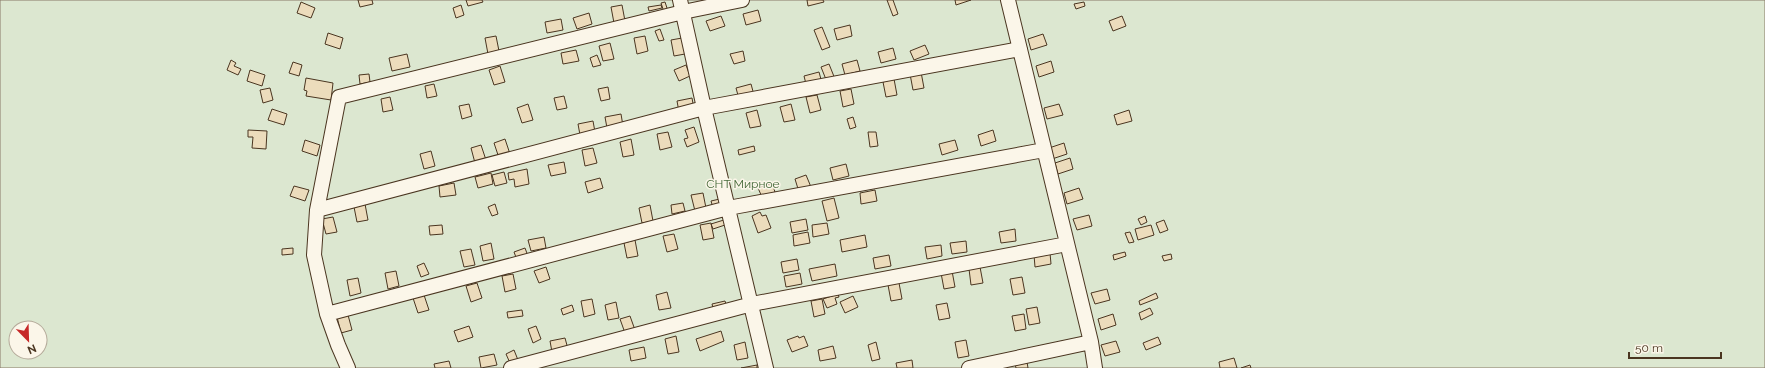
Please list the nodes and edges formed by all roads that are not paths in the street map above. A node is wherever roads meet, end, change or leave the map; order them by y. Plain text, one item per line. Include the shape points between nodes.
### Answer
1 (742, 0) edge
2 (1008, 0) edge
3 (682, 6) edge
4 (1020, 49) junction
5 (704, 108) junction
6 (1044, 150) junction
7 (728, 208) junction
8 (317, 210) junction
9 (1067, 244) junction
10 (752, 304) junction
11 (327, 314) junction
12 (1091, 342) junction
13 (348, 368) edge
14 (511, 368) edge
15 (766, 368) edge
16 (968, 368) edge
17 (1095, 368) edge

1 - 3 street
2 - 4 street
3 - 5 street
3 - 8 street via 339,97
4 - 5 street
4 - 6 street
5 - 7 street
5 - 8 street
6 - 7 street
6 - 9 street
7 - 10 street
7 - 11 street
8 - 11 street via 314,255
9 - 10 street
9 - 12 street
10 - 14 street
10 - 15 street
11 - 13 street
12 - 16 street
12 - 17 street

